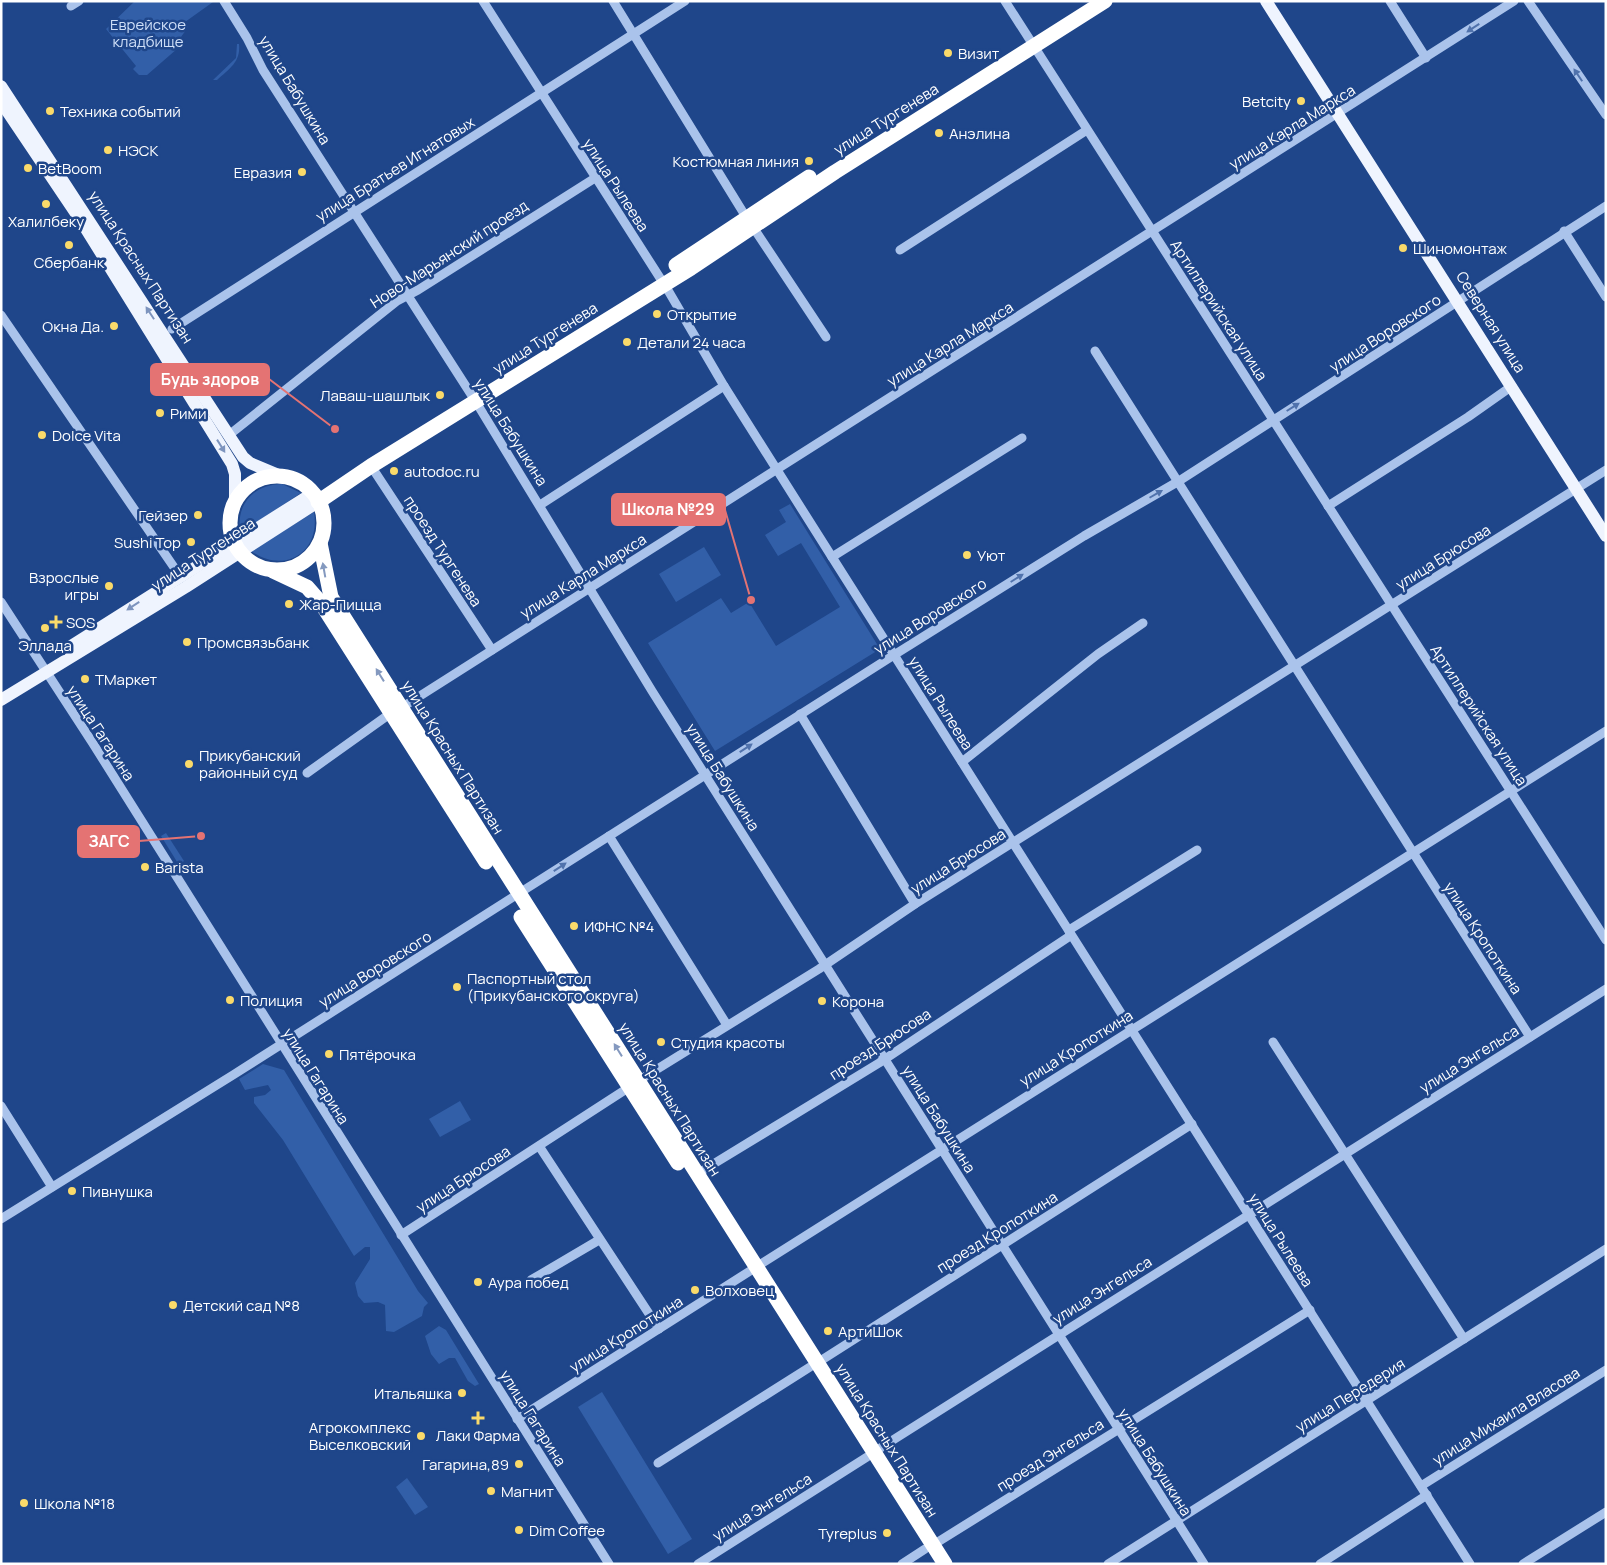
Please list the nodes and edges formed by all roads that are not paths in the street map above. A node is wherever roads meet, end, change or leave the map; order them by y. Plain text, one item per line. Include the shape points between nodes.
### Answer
1 (224, 1) edge
2 (483, 1) edge
3 (613, 1) edge
4 (686, 1) edge
5 (1005, 1) edge
6 (1087, 1) edge
7 (1105, 1) edge
8 (1266, 1) edge
9 (1390, 1) edge
10 (1514, 1) edge
11 (1528, 1) edge
12 (634, 35) junction
13 (1032, 43) junction
14 (1426, 58) junction
15 (1, 86) edge
16 (541, 94) junction
17 (1, 102) edge
18 (1337, 115) junction
19 (1606, 115) edge
20 (1087, 130) junction
21 (595, 178) junction
22 (1606, 206) edge
23 (355, 210) junction
24 (750, 222) junction
25 (1564, 231) junction
26 (1152, 232) junction
27 (900, 250) dead end
28 (661, 281) junction
29 (409, 295) junction
30 (1606, 298) edge
31 (1458, 302) junction
32 (1, 315) edge
33 (172, 329) dead end
34 (826, 337) dead end
35 (1095, 351) dead end
36 (724, 386) junction
37 (1512, 386) junction
38 (473, 397) junction
39 (1274, 420) junction
40 (229, 435) junction
41 (1022, 438) dead end
42 (371, 466) junction
43 (777, 470) junction
44 (1606, 470) edge
45 (281, 476) junction
46 (1179, 482) junction
47 (1575, 488) junction
48 (316, 497) junction
49 (235, 502) junction
50 (540, 505) junction
51 (1328, 506) junction
52 (1606, 536) edge
53 (320, 543) junction
54 (236, 548) junction
55 (832, 558) junction
56 (273, 571) junction
57 (180, 576) junction
58 (591, 588) junction
59 (1, 602) edge
60 (1392, 606) junction
61 (1142, 623) dead end
62 (492, 650) junction
63 (894, 655) junction
64 (1294, 665) junction
65 (43, 669) junction
66 (1, 690) edge
67 (1, 700) edge
68 (396, 711) junction
69 (800, 714) junction
70 (1606, 731) edge
71 (962, 762) junction
72 (307, 773) dead end
73 (705, 775) junction
74 (1512, 791) junction
75 (609, 836) junction
76 (1013, 842) junction
77 (1197, 850) dead end
78 (1413, 854) junction
79 (514, 896) junction
80 (915, 904) junction
81 (1069, 930) junction
82 (1606, 940) edge
83 (825, 965) junction
84 (1606, 989) edge
85 (726, 1025) junction
86 (1132, 1029) junction
87 (1530, 1037) junction
88 (1273, 1042) dead end
89 (280, 1044) junction
90 (884, 1059) junction
91 (633, 1084) junction
92 (1, 1106) edge
93 (1192, 1124) junction
94 (540, 1146) junction
95 (942, 1150) junction
96 (1346, 1153) junction
97 (697, 1174) junction
98 (52, 1187) junction
99 (1249, 1214) junction
100 (1, 1219) edge
101 (401, 1235) junction
102 (600, 1240) junction
103 (1002, 1245) junction
104 (1606, 1249) edge
105 (753, 1269) junction
106 (531, 1280) dead end
107 (1310, 1310) junction
108 (659, 1329) junction
109 (1058, 1334) junction
110 (1464, 1339) junction
111 (814, 1365) junction
112 (1606, 1370) edge
113 (1367, 1400) junction
114 (517, 1419) junction
115 (1118, 1429) junction
116 (871, 1455) junction
117 (658, 1464) dead end
118 (1421, 1486) junction
119 (1427, 1495) junction
120 (1606, 1512) edge
121 (1176, 1522) junction
122 (929, 1547) junction
123 (608, 1564) edge
124 (698, 1564) edge
125 (902, 1564) edge
126 (934, 1564) edge
127 (945, 1564) edge
128 (1108, 1564) edge
129 (1204, 1564) edge
130 (1320, 1564) edge
131 (1470, 1564) edge
132 (1523, 1564) edge

1 - 23 street, улица Бабушкина via 263,70
2 - 16 street, улица Рылеева
3 - 12 street
4 - 12 street, улица Братьев Игнатовых
5 - 13 street, Артиллерийская улица
6 - 13 highway, улица Тургенева
7 - 13 highway, улица Тургенева
8 - 18 main road, Северная улица
9 - 14 street
10 -> 14 street, улица Карла Маркса
19 -> 11 street
12 - 16 street, улица Братьев Игнатовых
12 - 24 street
13 - 20 street, Артиллерийская улица
13 - 24 highway, улица Тургенева via 835,172
14 - 18 street, улица Карла Маркса
40 -> 15 main road, улица Красных Партизан
16 - 21 street, улица Рылеева
16 - 23 street, улица Братьев Игнатовых
17 -> 49 main road, улица Красных Партизан via 79,218 232,464
18 - 26 street, улица Карла Маркса
18 - 31 main road, Северная улица
20 - 26 street, Артиллерийская улица
20 - 27 street
21 - 28 street, улица Рылеева
21 - 29 street, Ново-Марьянский проезд
22 - 25 street, улица Воровского
23 - 29 street, улица Бабушкина
23 - 33 street, улица Братьев Игнатовых
24 - 28 highway, улица Тургенева
24 - 34 street
25 - 30 street
25 - 31 street, улица Воровского
26 - 39 street, Артиллерийская улица
26 - 43 street, улица Карла Маркса
28 - 36 street, улица Рылеева
28 - 38 highway, улица Тургенева
29 - 38 street, улица Бабушкина
29 - 40 street, Ново-Марьянский проезд via 396,301
31 - 37 main road, Северная улица
39 -> 31 street, улица Воровского
32 - 57 street
35 - 46 street
36 - 43 street, улица Рылеева
36 - 50 street
37 - 47 main road, Северная улица
37 - 51 street
38 - 42 highway, улица Тургенева
38 - 48 highway, улица Тургенева
38 - 50 street, улица Бабушкина
39 - 46 street, улица Воровского
39 - 51 street, Артиллерийская улица
40 - 45 main road, улица Красных Партизан via 242,457
41 - 55 street
42 - 48 highway, улица Тургенева
42 - 62 street, проезд Тургенева
43 - 55 street, улица Рылеева
43 - 58 street, улица Карла Маркса
44 - 47 street, улица Брюсова
45 - 48 highway via 296,481
45 - 49 highway via 258,480 244,489
63 -> 46 street, улица Воровского via 1084,536
46 - 64 street
47 - 52 main road, Северная улица
47 - 60 street, улица Брюсова
48 - 53 highway, улица Красных Партизан via 324,522
48 - 54 main road, улица Тургенева
49 - 54 highway via 229,522
50 - 58 street, улица Бабушкина
51 - 60 street, Артиллерийская улица
53 - 56 highway via 296,567
68 -> 53 highway, улица Красных Партизан via 331,597
54 - 56 highway, улица Красных Партизан via 248,561
54 - 57 main road, улица Тургенева
54 - 65 main road, улица Тургенева via 186,587
55 - 63 street, улица Рылеева
56 - 68 highway, улица Красных Партизан via 308,587
57 -> 65 main road, улица Тургенева
58 - 62 street, улица Карла Маркса
58 - 73 street, улица Бабушкина
59 - 65 street, улица Гагарина
60 - 64 street, улица Брюсова
60 - 74 street, Артиллерийская улица
61 - 71 street, улица Рылеева
62 - 68 street, улица Карла Маркса
63 - 69 street, улица Воровского
63 - 71 street, улица Рылеева
64 - 76 street, улица Брюсова
64 - 78 street
65 - 66 main road, улица Тургенева
65 - 67 main road, улица Тургенева
65 - 89 street, улица Гагарина
68 - 72 street, улица Карла Маркса
68 - 79 highway, улица Красных Партизан
73 -> 69 street, улица Воровского
69 - 80 street
70 - 74 street, улица Кропоткина
71 - 76 street, улица Рылеева
73 - 75 street, улица Воровского
73 - 83 street, улица Бабушкина
74 - 78 street, улица Кропоткина
74 - 82 street, Артиллерийская улица
79 -> 75 street, улица Воровского
75 - 85 street
76 - 80 street, улица Брюсова
76 - 81 street, улица Рылеева
77 - 81 street
78 - 86 street, улица Кропоткина via 1324,906
78 - 87 street, улица Кропоткина
79 - 89 street, улица Воровского
79 - 91 highway, улица Красных Партизан
80 - 83 street, улица Брюсова
81 - 86 street, улица Рылеева
81 - 90 street, проезд Брюсова via 1070,936
83 - 85 street, улица Брюсова
83 - 90 street, улица Бабушкина
84 - 87 street, улица Энгельса
85 - 91 street, улица Брюсова
86 - 93 street, улица Рылеева
86 - 95 street, улица Кропоткина
87 - 96 street, улица Энгельса
88 - 96 street
89 - 98 street, улица Воровского
89 - 101 street, улица Гагарина
90 - 95 street, улица Бабушкина
90 - 97 street, проезд Брюсова
91 - 94 street, улица Брюсова
91 - 97 highway, улица Красных Партизан
91 - 105 highway, улица Красных Партизан
92 - 98 street
93 - 99 street, улица Рылеева
93 - 103 street, проезд Кропоткина
94 - 101 street, улица Брюсова
94 - 102 street
95 - 103 street, улица Бабушкина
95 - 105 street, улица Кропоткина
96 - 99 street, улица Энгельса
96 - 110 street
97 - 105 highway, улица Красных Партизан
98 - 100 street, улица Воровского
99 - 107 street, улица Рылеева
99 - 109 street, улица Энгельса
101 - 114 street, улица Гагарина
102 - 106 street
102 - 108 street
103 - 109 street, улица Бабушкина
103 - 111 street, проезд Кропоткина
104 - 110 street, улица Передерия
105 - 108 street, улица Кропоткина
105 - 111 highway, улица Красных Партизан
107 - 113 street, улица Рылеева
107 - 115 street, проезд Энгельса
108 - 114 street, улица Кропоткина
109 - 115 street, улица Бабушкина
109 - 116 street, улица Энгельса
110 - 113 street, улица Передерия
111 - 116 highway, улица Красных Партизан
111 - 117 street, проезд Кропоткина
112 - 118 street, улица Михаила Власова
113 - 118 street, улица Рылеева
113 - 121 street, улица Передерия
114 - 123 street, улица Гагарина
115 - 121 street, улица Бабушкина
115 - 122 street, проезд Энгельса
116 - 122 highway, улица Красных Партизан
116 - 124 street, улица Энгельса
118 - 119 street, улица Рылеева
119 - 130 street
119 - 131 street, улица Рылеева
120 - 132 street
121 - 128 street, улица Передерия
121 - 129 street, улица Бабушкина
122 - 125 street, проезд Энгельса
122 - 126 highway, улица Красных Партизан
122 - 127 highway, улица Красных Партизан

